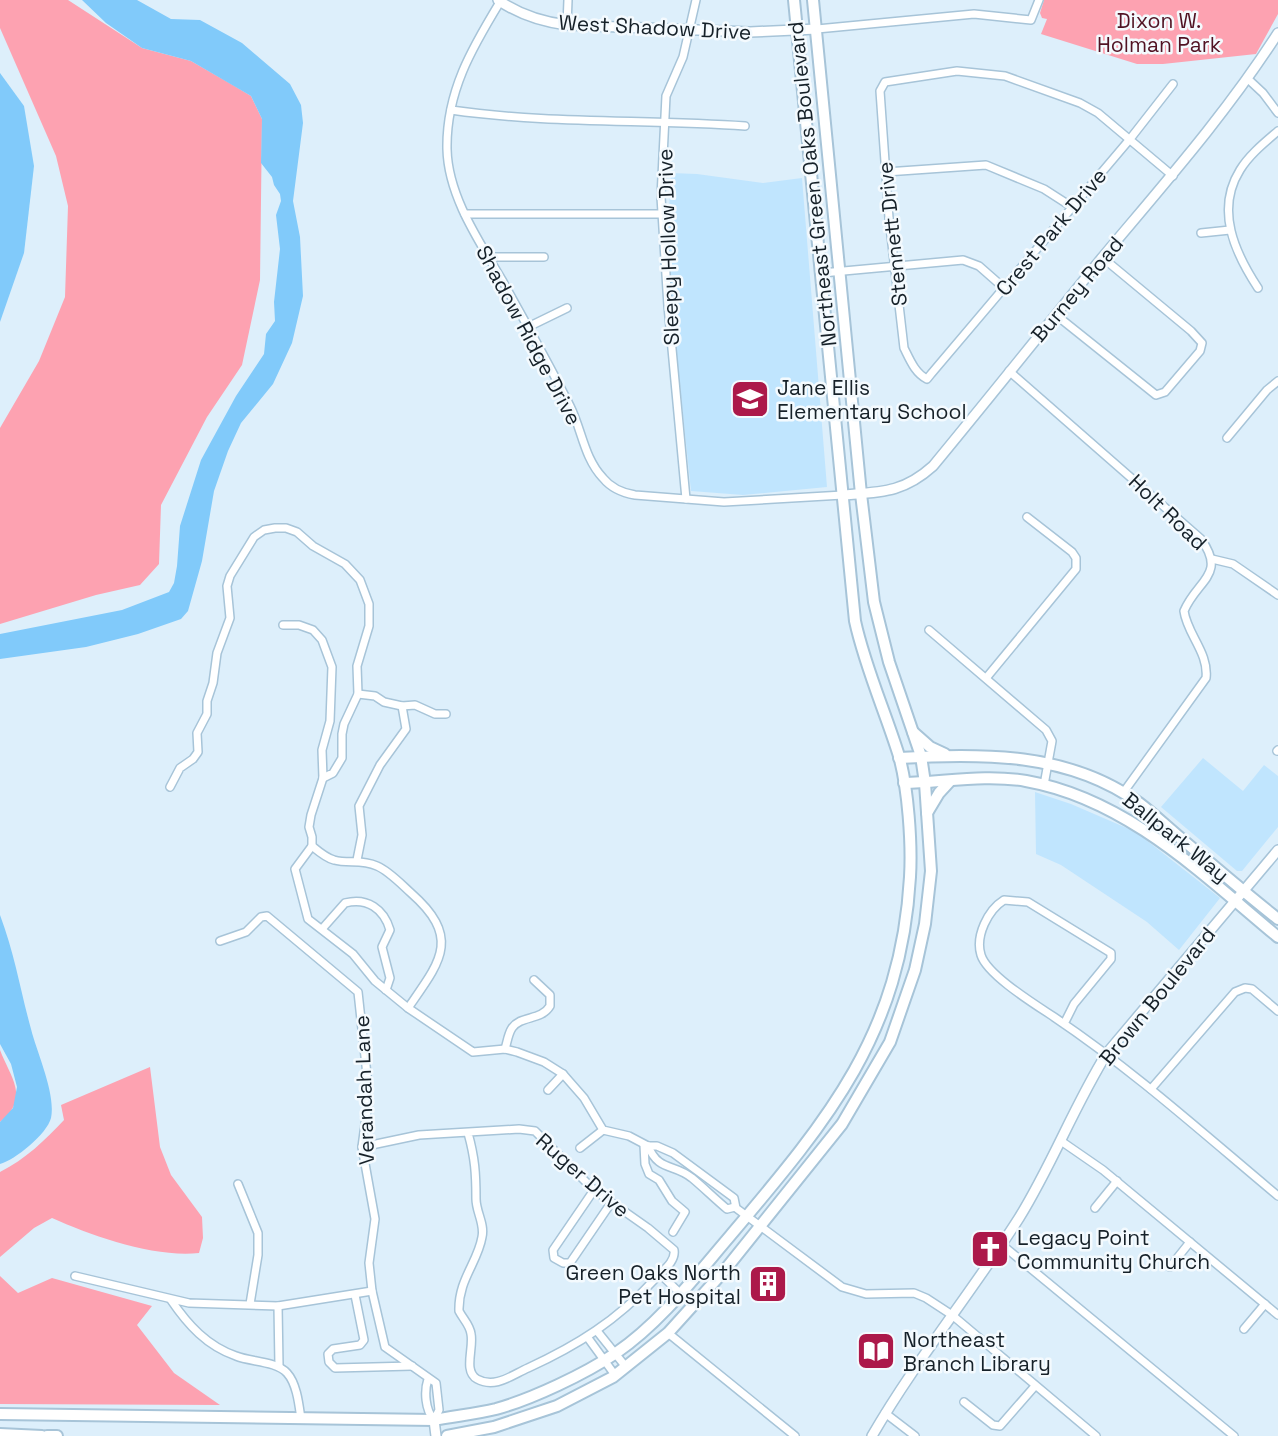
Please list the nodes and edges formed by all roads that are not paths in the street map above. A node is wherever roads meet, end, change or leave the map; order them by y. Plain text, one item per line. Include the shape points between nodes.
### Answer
1 (568, 0) edge
2 (696, 0) edge
3 (794, 0) edge
4 (814, 0) edge
5 (1040, 0) edge
6 (499, 1) edge
7 (568, 25) junction
8 (817, 29) junction
9 (691, 30) junction
10 (796, 30) junction
11 (1278, 33) edge
12 (1248, 79) junction
13 (1173, 84) dead end
14 (451, 110) junction
15 (1278, 113) edge
16 (664, 122) junction
17 (745, 127) dead end
18 (1278, 131) edge
19 (1130, 139) junction
20 (886, 172) junction
21 (1173, 176) junction
22 (1072, 207) junction
23 (465, 214) junction
24 (662, 214) junction
25 (1230, 230) junction
26 (1201, 233) dead end
27 (489, 257) junction
28 (544, 257) dead end
29 (1103, 258) junction
30 (894, 267) junction
31 (840, 271) junction
32 (822, 273) junction
33 (1004, 288) junction
34 (1258, 288) dead end
35 (567, 308) dead end
36 (1056, 315) junction
37 (528, 327) junction
38 (1009, 371) junction
39 (927, 379) joint
40 (1278, 381) edge
41 (1227, 438) dead end
42 (861, 494) junction
43 (843, 495) junction
44 (686, 499) junction
45 (1027, 517) dead end
46 (1212, 559) junction
47 (1278, 595) edge
48 (283, 625) dead end
49 (929, 630) dead end
50 (987, 677) junction
51 (358, 694) junction
52 (402, 706) junction
53 (446, 713) dead end
54 (910, 730) junction
55 (948, 755) junction
56 (921, 756) junction
57 (899, 758) junction
58 (1048, 764) junction
59 (323, 778) junction
60 (951, 781) junction
61 (925, 782) junction
62 (904, 783) junction
63 (1044, 785) junction
64 (170, 787) dead end
65 (1123, 793) junction
66 (926, 816) junction
67 (312, 846) junction
68 (1278, 850) edge
69 (357, 860) junction
70 (1243, 891) junction
71 (1235, 901) junction
72 (1278, 919) edge
73 (322, 929) junction
74 (1278, 937) edge
75 (220, 941) dead end
76 (534, 980) dead end
77 (386, 990) junction
78 (408, 1008) junction
79 (1278, 1011) edge
80 (1064, 1024) junction
81 (505, 1049) junction
82 (1107, 1052) junction
83 (563, 1074) junction
84 (1151, 1089) junction
85 (548, 1090) dead end
86 (603, 1130) junction
87 (468, 1133) junction
88 (1061, 1140) junction
89 (646, 1146) junction
90 (362, 1147) junction
91 (580, 1147) dead end
92 (1117, 1181) junction
93 (238, 1184) dead end
94 (594, 1190) junction
95 (1278, 1196) edge
96 (611, 1203) junction
97 (736, 1207) junction
98 (1095, 1208) dead end
99 (747, 1216) junction
100 (760, 1226) junction
101 (673, 1232) dead end
102 (1190, 1242) junction
103 (1001, 1244) junction
104 (1170, 1268) dead end
105 (660, 1274) junction
106 (75, 1276) dead end
107 (372, 1291) junction
108 (681, 1294) junction
109 (355, 1295) junction
110 (171, 1300) junction
111 (250, 1304) junction
112 (1265, 1304) junction
113 (278, 1306) junction
114 (952, 1315) junction
115 (1278, 1315) edge
116 (1244, 1329) dead end
117 (597, 1331) junction
118 (668, 1333) junction
119 (588, 1338) junction
120 (615, 1353) junction
121 (604, 1360) junction
122 (279, 1366) junction
123 (412, 1366) junction
124 (626, 1367) junction
125 (615, 1376) junction
126 (428, 1379) junction
127 (1035, 1386) junction
128 (964, 1402) dead end
129 (886, 1413) junction
130 (0, 1414) edge
131 (302, 1419) junction
132 (434, 1420) junction
133 (0, 1434) edge
134 (1231, 1435) edge
135 (45, 1436) edge
136 (57, 1436) edge
137 (436, 1436) edge
138 (447, 1436) edge
139 (795, 1436) edge
140 (872, 1436) edge
141 (915, 1436) edge
142 (1096, 1436) edge

1 - 7 street
2 - 9 street, Sleepy Hollow Drive
3 - 10 main road, Northeast Green Oaks Boulevard
4 - 8 main road, Northeast Green Oaks Boulevard
5 - 8 street via 1033,18 1025,21 974,14
6 - 7 street, West Shadow Drive via 540,22
6 - 14 street, Shadow Ridge Drive via 466,59
7 - 9 street, West Shadow Drive
8 - 10 street, West Shadow Drive
8 - 31 main road, Northeast Green Oaks Boulevard
9 - 10 street, West Shadow Drive
9 - 16 street, Sleepy Hollow Drive via 666,96
10 - 32 main road, Northeast Green Oaks Boulevard
11 - 12 street, Burney Road
12 - 15 street
12 - 21 street, Burney Road
13 - 19 street, Crest Park Drive
14 - 16 street via 501,117
14 - 23 street, Shadow Ridge Drive via 447,148
16 - 17 street
16 - 24 street, Sleepy Hollow Drive
18 - 25 street via 1252,154 1232,185
19 - 20 street, Stennett Drive via 1080,103 1004,75 957,71 885,82 880,91
19 - 21 street
19 - 22 street, Crest Park Drive
20 - 22 street via 986,165 1044,189
20 - 30 street, Stennett Drive
21 - 29 street, Burney Road
22 - 33 street, Crest Park Drive
23 - 24 street
23 - 27 street, Shadow Ridge Drive
24 - 44 street, Sleepy Hollow Drive
25 - 26 street
25 - 34 street via 1236,251
27 - 28 street
27 - 37 street, Shadow Ridge Drive
29 - 36 street, Burney Road
29 - 36 street via 1191,331 1202,344 1200,351 1165,392 1156,395
30 - 31 street
30 - 33 street via 963,260 979,266
30 - 39 street, Stennett Drive via 904,348
31 - 32 street
31 - 42 main road, Northeast Green Oaks Boulevard
32 - 43 main road, Northeast Green Oaks Boulevard
33 - 39 street, Crest Park Drive
35 - 37 street
36 - 38 street, Burney Road
37 - 44 street, Shadow Ridge Drive via 577,419 591,462 602,478 625,493
38 - 42 street, Burney Road via 924,475 894,490
38 - 46 street, Holt Road via 1201,539
40 - 41 street
42 - 43 street, Burney Road
42 - 54 main road, Northeast Green Oaks Boulevard via 878,623
43 - 44 street, Shadow Ridge Drive via 724,502
43 - 57 main road, Northeast Green Oaks Boulevard via 858,637
45 - 50 street via 1072,552 1076,569
46 - 47 street via 1233,564
46 - 65 street, Holt Road via 1212,570 1184,611 1206,665 1206,678
48 - 59 street via 313,630 332,667
49 - 50 street
50 - 58 street via 1046,730 1052,741
51 - 52 street
51 - 59 street via 344,724 342,758 333,773
51 - 64 street via 356,666 369,626 369,604 359,580 345,564 296,532 264,530 249,542 230,576 230,618 217,653 207,714 197,733 198,752 180,768
52 - 53 street
52 - 69 street via 406,729 359,806 362,835
54 - 55 main road
54 - 56 main road, Northeast Green Oaks Boulevard
55 - 56 main road, Ballpark Way
55 - 58 main road, Ballpark Way via 982,754
56 - 57 main road, Ballpark Way
56 - 61 main road, Northeast Green Oaks Boulevard
57 - 62 main road, Northeast Green Oaks Boulevard
58 - 63 street
58 - 65 main road, Ballpark Way
59 - 67 street via 309,827
60 - 61 main road, Ballpark Way
60 - 63 main road, Ballpark Way via 1000,779
60 - 66 main road
61 - 62 main road, Ballpark Way
61 - 66 main road, Northeast Green Oaks Boulevard
62 - 99 main road, Northeast Green Oaks Boulevard via 910,874 891,988 844,1091
63 - 71 main road, Ballpark Way via 1145,830
65 - 70 main road, Ballpark Way
66 - 100 main road, Northeast Green Oaks Boulevard via 930,871 925,924 908,996 890,1042 842,1124
67 - 69 street via 336,861
67 - 73 street via 296,865 295,875 308,919
68 - 70 street, Brown Boulevard
69 - 78 street via 379,866 396,879 439,928 442,950 436,967
70 - 71 street, Brown Boulevard
70 - 72 main road, Ballpark Way
71 - 74 main road, Ballpark Way
71 - 82 street, Brown Boulevard
73 - 77 street via 359,959
73 - 77 street via 345,903 375,906 390,930 382,947 390,978
75 - 90 street, Verandah Lane via 246,932 267,916 358,992 368,1084
76 - 81 street via 550,995 550,1006 512,1028
77 - 78 street
78 - 81 street via 472,1052
79 - 84 street via 1252,989 1235,992
80 - 80 street via 1111,953 1028,902 1008,899 993,908 985,921 981,955 1005,983
80 - 82 street
81 - 83 street via 529,1055
82 - 84 street
82 - 88 street, Brown Boulevard
83 - 85 street
83 - 86 street
84 - 95 street
86 - 89 street
86 - 91 street
87 - 90 street, Ruger Drive
87 - 94 street, Ruger Drive via 535,1131
87 - 119 street via 477,1169 476,1200 483,1232 459,1305 471,1335 472,1374 485,1382 504,1380
88 - 92 street
88 - 103 street, Brown Boulevard
89 - 97 street via 657,1146 686,1161 734,1198
89 - 97 street via 653,1160 691,1177 727,1209
89 - 101 street via 649,1174 685,1212
90 - 107 street, Verandah Lane via 375,1219 369,1254
92 - 98 street
92 - 102 street
93 - 111 street via 258,1233
94 - 96 street, Ruger Drive
94 - 96 street via 553,1250 554,1258 570,1263
96 - 105 street, Ruger Drive via 674,1250 675,1256
97 - 99 street
99 - 100 street
99 - 108 main road, Northeast Green Oaks Boulevard
100 - 114 street via 842,1287 866,1294 914,1293
100 - 118 main road, Northeast Green Oaks Boulevard
102 - 104 street
102 - 112 street
103 - 114 street, Brown Boulevard
103 - 134 street
105 - 108 street
105 - 117 street
106 - 110 street
107 - 109 street
107 - 123 street, Verandah Lane via 386,1347
108 - 120 main road, Northeast Green Oaks Boulevard via 655,1322
109 - 113 street
109 - 123 street via 364,1340 360,1345 333,1349 328,1354 332,1366
110 - 111 street
110 - 122 street via 189,1325 212,1345 235,1356
111 - 113 street
112 - 115 street
112 - 116 street
113 - 122 street
114 - 127 street
114 - 129 street, Brown Boulevard
117 - 119 street
117 - 120 street
118 - 124 main road, Northeast Green Oaks Boulevard
118 - 139 street
119 - 121 street
120 - 121 main road, Northeast Green Oaks Boulevard
120 - 124 street
121 - 125 street
121 - 132 main road, Northeast Green Oaks Boulevard via 571,1379 496,1409
122 - 131 street via 291,1378
123 - 126 street, Verandah Lane
124 - 125 main road, Northeast Green Oaks Boulevard
125 - 138 main road, Northeast Green Oaks Boulevard via 557,1406 494,1427
126 - 132 street via 429,1415
126 - 132 street via 436,1383 438,1391 439,1410
127 - 128 street via 1000,1426
127 - 142 street
129 - 140 street, Brown Boulevard
129 - 141 street
130 - 131 main road, Northeast Green Oaks Boulevard
131 - 132 main road, Northeast Green Oaks Boulevard
132 - 137 street
133 - 135 main road
135 - 136 main road

